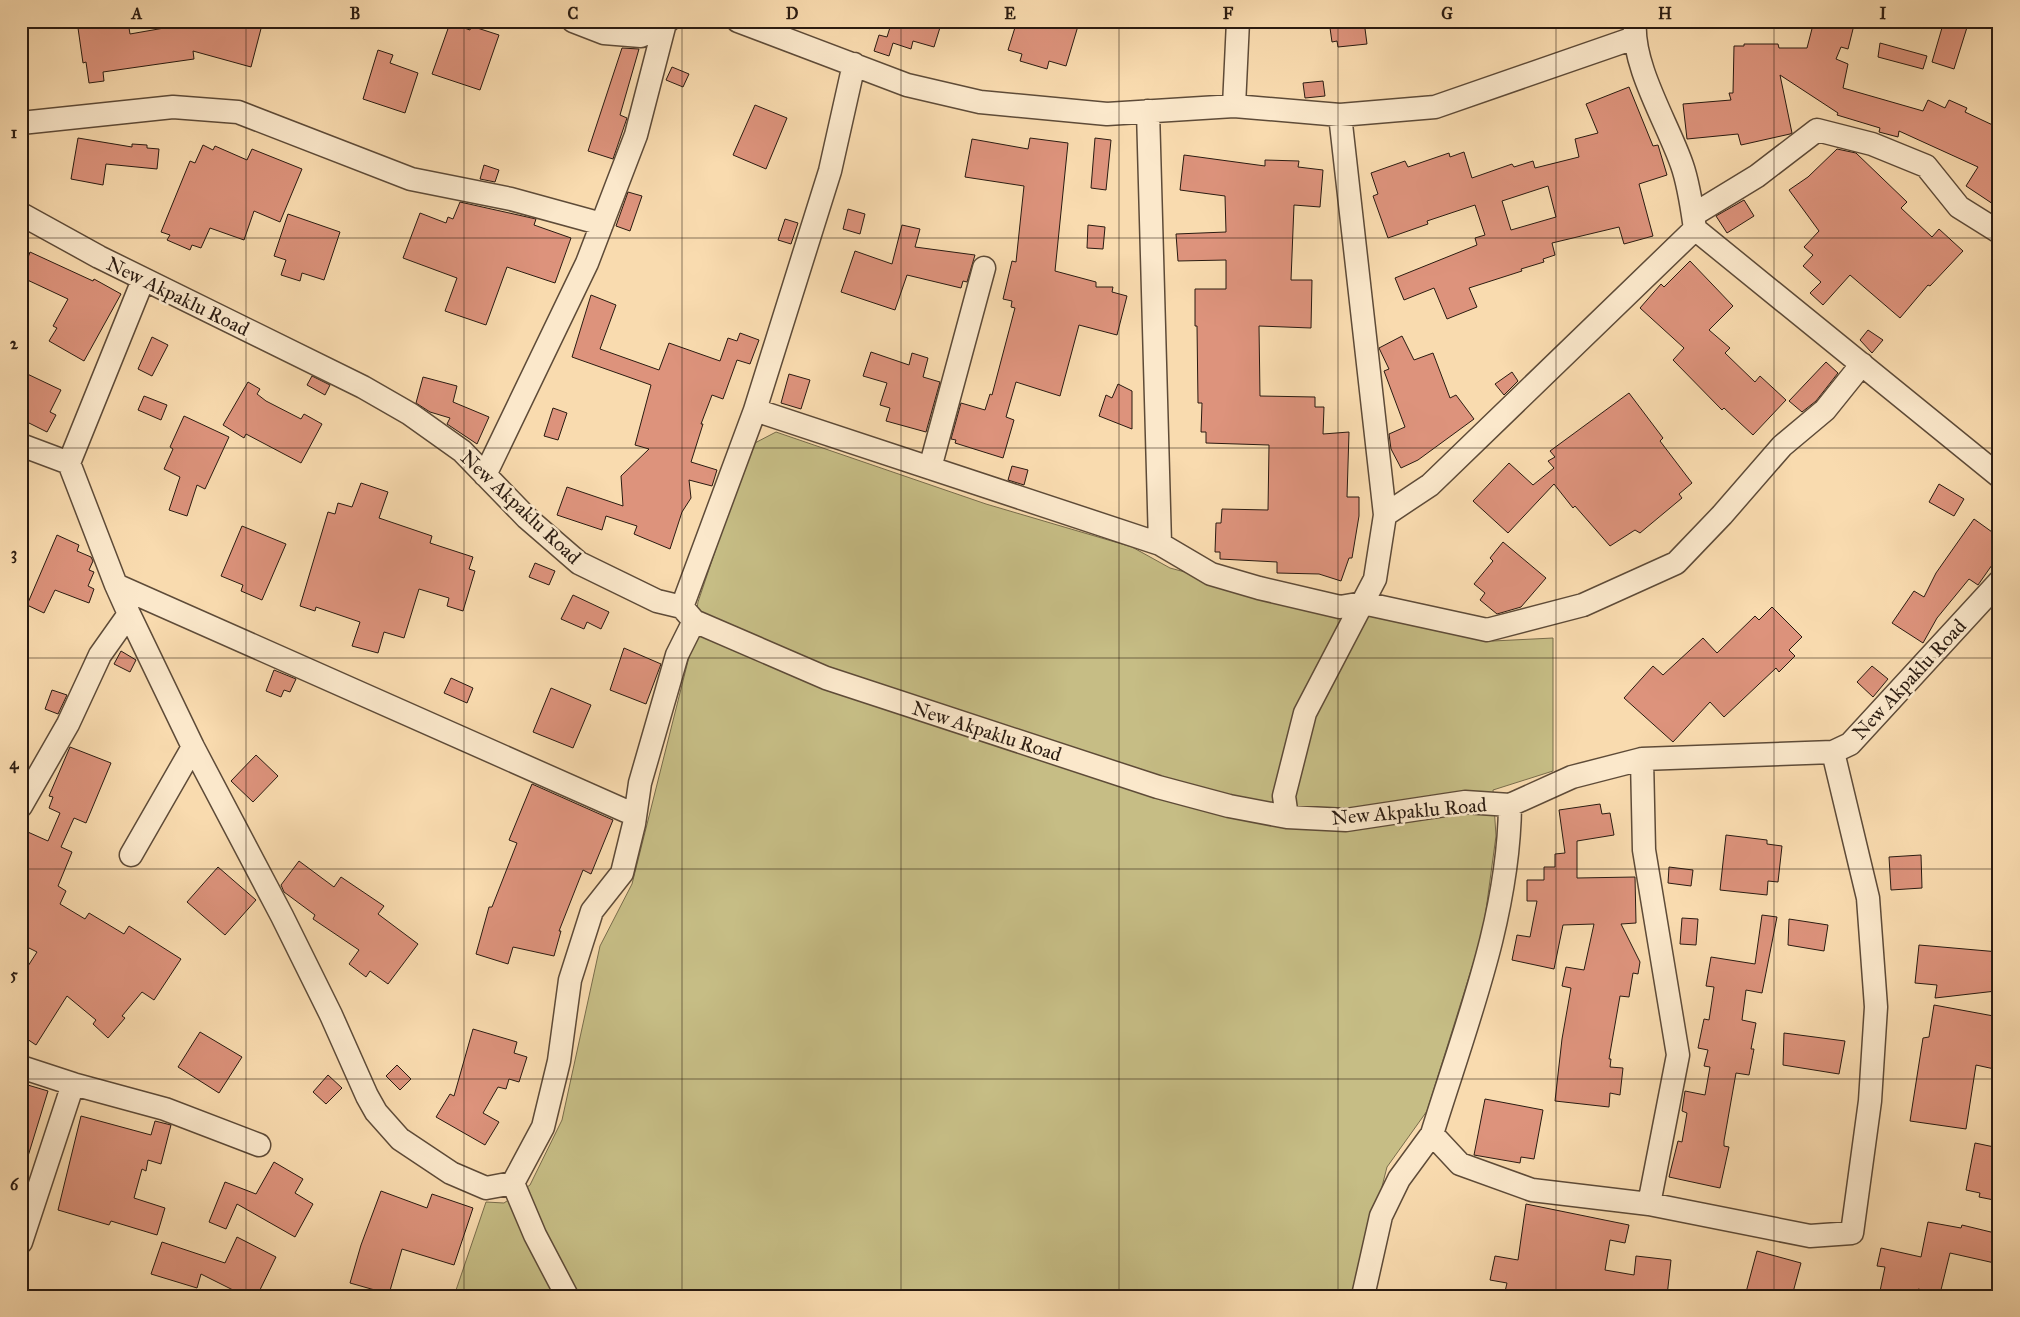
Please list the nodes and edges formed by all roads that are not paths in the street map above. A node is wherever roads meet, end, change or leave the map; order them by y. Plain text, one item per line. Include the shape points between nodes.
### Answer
1 (573, 21) edge
2 (738, 21) edge
3 (1238, 21) edge
4 (666, 22) edge
5 (1634, 30) edge
6 (854, 64) junction
7 (1234, 106) junction
8 (1148, 111) junction
9 (1340, 115) junction
10 (21, 123) edge
11 (21, 214) edge
12 (1694, 222) junction
13 (602, 224) junction
14 (1999, 232) edge
15 (984, 268) dead end
16 (143, 280) junction
17 (1862, 364) junction
18 (755, 410) junction
19 (21, 445) edge
20 (69, 463) junction
21 (930, 468) junction
22 (485, 475) junction
23 (1999, 476) edge
24 (1385, 514) junction
25 (1160, 544) junction
26 (1999, 582) edge
27 (116, 585) junction
28 (1363, 603) junction
29 (129, 614) junction
30 (688, 614) junction
31 (193, 747) junction
32 (1833, 752) junction
33 (1642, 759) junction
34 (1510, 805) junction
35 (21, 806) edge
36 (635, 815) junction
37 (1287, 817) junction
38 (131, 855) dead end
39 (21, 1066) edge
40 (74, 1084) junction
41 (1432, 1134) junction
42 (259, 1145) dead end
43 (513, 1183) junction
44 (1649, 1204) junction
45 (21, 1242) edge
46 (567, 1296) edge
47 (1363, 1296) edge

1 - 4 street via 604,33 641,36
2 - 6 street
3 - 7 street
4 - 13 street via 636,135
5 - 9 street via 1435,107
5 - 12 street via 1657,108 1683,166
6 - 8 street via 907,85 980,102 1107,114
6 - 18 street via 830,171
7 - 8 street
7 - 9 street
8 - 25 street
9 - 24 street
10 - 13 street via 173,107 238,112 411,179 511,199
11 - 16 street, New Akpaklu Road
12 - 14 street via 1817,130 1872,144 1926,166 1959,207
12 - 17 street
12 - 24 street via 1430,485
13 - 22 street via 587,263
15 - 21 street
16 - 20 street
16 - 22 street, New Akpaklu Road via 363,387 410,414 462,451
17 - 23 street
17 - 28 street via 1825,410 1782,446 1722,516 1676,563 1583,605 1487,630
18 - 21 street
18 - 30 street
19 - 20 street
20 - 27 street
21 - 25 street
22 - 30 street, New Akpaklu Road via 527,518 579,563
24 - 28 street via 1375,579
25 - 28 street via 1211,574 1332,605
26 - 32 street, New Akpaklu Road via 1850,744
27 - 29 street
27 - 36 street
28 - 37 street via 1305,713 1284,796
29 - 31 street
29 - 35 street via 100,655 68,724
30 - 36 street via 640,783
30 - 37 street, New Akpaklu Road via 836,682 1158,787
31 - 38 street
31 - 43 street via 282,916 376,1112 400,1139 452,1173 486,1188
32 - 33 street, New Akpaklu Road
32 - 44 street via 1868,898 1876,1007 1870,1101 1852,1233 1810,1236
33 - 34 street, New Akpaklu Road via 1572,776
33 - 44 street via 1644,850 1678,1055
34 - 37 street, New Akpaklu Road via 1465,802 1346,820
34 - 41 street via 1510,841 1490,946
36 - 43 street via 622,873 592,911 570,980 559,1061 543,1127
39 - 40 street
40 - 42 street via 165,1109
40 - 45 street
41 - 44 street via 1460,1164 1532,1190
41 - 47 street via 1399,1179 1381,1216
43 - 46 street via 535,1235

